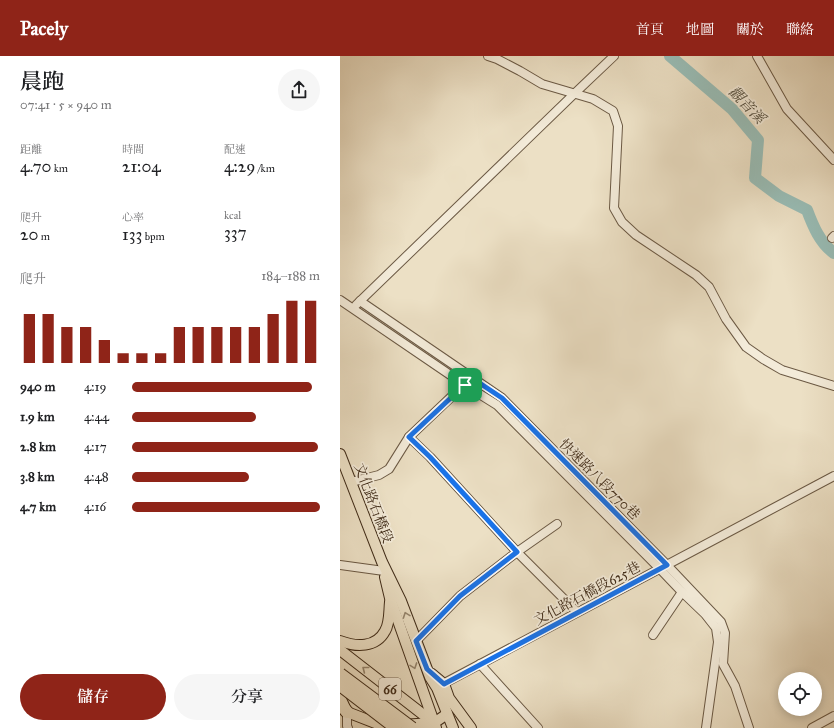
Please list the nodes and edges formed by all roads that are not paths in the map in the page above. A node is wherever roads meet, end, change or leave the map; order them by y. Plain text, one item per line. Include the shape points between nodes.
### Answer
1 (488, 56) edge
2 (614, 56) edge
3 (757, 56) edge
4 (574, 94) junction
5 (834, 160) edge
6 (340, 300) edge
7 (360, 301) junction
8 (353, 309) junction
9 (472, 378) junction
10 (465, 385) junction
11 (834, 386) edge
12 (409, 437) junction
13 (340, 454) edge
14 (834, 476) edge
15 (351, 482) junction
16 (557, 524) dead end
17 (517, 552) junction
18 (340, 565) edge
19 (383, 566) junction
20 (664, 567) junction
21 (682, 592) junction
22 (390, 598) junction
23 (578, 612) junction
24 (653, 635) dead end
25 (340, 641) edge
26 (416, 641) junction
27 (340, 650) edge
28 (480, 664) junction
29 (340, 674) edge
30 (340, 685) edge
31 (440, 686) junction
32 (340, 697) edge
33 (342, 707) edge
34 (447, 714) junction
35 (834, 716) edge
36 (436, 726) edge
37 (348, 728) edge
38 (368, 728) edge
39 (396, 728) edge
40 (412, 728) edge
41 (453, 728) edge
42 (472, 728) edge
43 (538, 728) edge
44 (706, 728) edge
45 (749, 728) edge
46 (812, 728) edge

1 - 4 street via 542,84
2 - 4 street
3 - 5 street via 787,109
4 - 7 street
4 - 11 street via 593,99 612,111 618,126 614,208 622,222 636,235 696,275 709,287 726,319 746,347 782,370
6 - 8 street
7 - 8 street
7 - 9 street, 快速路八段770巷
8 - 10 street
9 - 10 street
9 - 20 street, 快速路八段770巷 via 502,398
10 - 12 street
10 - 20 street via 497,405
12 - 15 street via 389,469 379,475
12 - 17 street
13 - 15 main road, 文化路石橋段
14 - 20 street, 文化路石橋段625巷
15 - 19 main road, 文化路石橋段
16 - 17 street
17 - 23 street
17 - 26 street via 460,596
18 - 19 street
19 - 22 main road, 文化路石橋段
26 -> 19 main road, 文化路石橋段 via 401,601
20 - 21 street
20 - 23 street, 文化路石橋段625巷
20 - 45 street, 快速路八段770巷 via 721,622 725,633 723,664
21 - 24 street
21 - 44 street via 716,628 718,642
22 - 25 main road via 385,632 374,642 365,646
22 -> 36 main road, 文化路石橋段
23 - 28 street, 文化路石橋段625巷
26 - 31 main road, 文化路石橋段 via 430,677
36 -> 27 main road, 66
28 - 31 street, 文化路石橋段625巷
28 - 43 street
29 - 40 highway, 66, bridge
30 - 39 highway, 66, bridge
31 - 34 main road, 文化路石橋段
31 - 42 main road
32 - 33 main road
33 - 36 main road via 383,726
33 - 37 street
33 - 38 main road
34 - 36 main road
34 - 41 main road, 文化路石橋段
35 - 46 street

